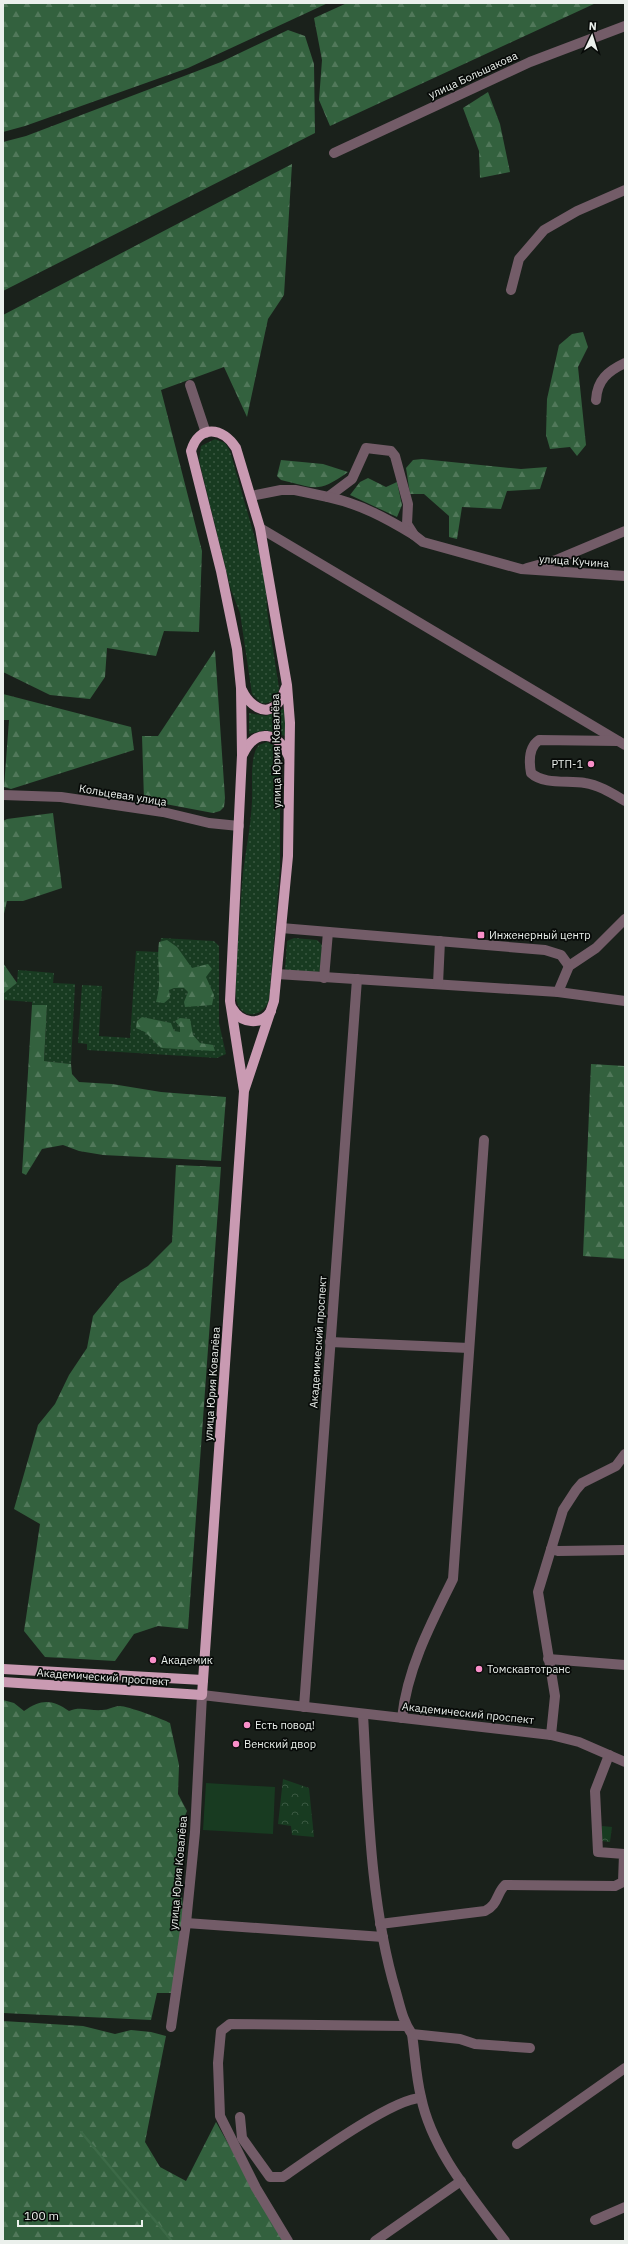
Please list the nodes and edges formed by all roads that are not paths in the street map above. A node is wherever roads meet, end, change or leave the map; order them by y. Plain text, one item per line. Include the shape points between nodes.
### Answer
1 (625, 26) edge
2 (334, 153) dead end
3 (625, 190) edge
4 (511, 290) dead end
5 (625, 363) edge
6 (190, 385) dead end
7 (596, 400) dead end
8 (206, 433) junction
9 (251, 496) junction
10 (328, 497) junction
11 (260, 528) junction
12 (625, 531) edge
13 (414, 535) junction
14 (556, 560) junction
15 (522, 569) junction
16 (554, 573) junction
17 (625, 576) edge
18 (287, 685) junction
19 (241, 688) junction
20 (622, 743) edge
21 (242, 755) junction
22 (289, 757) junction
23 (3, 795) edge
24 (625, 801) edge
25 (239, 826) junction
26 (625, 919) edge
27 (281, 928) junction
28 (328, 932) junction
29 (440, 941) junction
30 (569, 966) junction
31 (277, 974) junction
32 (324, 978) junction
33 (357, 979) junction
34 (438, 984) junction
35 (558, 992) junction
36 (230, 1001) junction
37 (625, 1001) edge
38 (272, 1009) junction
39 (244, 1091) junction
40 (484, 1140) dead end
41 (330, 1342) junction
42 (469, 1348) junction
43 (625, 1454) edge
44 (551, 1549) junction
45 (625, 1550) edge
46 (548, 1659) junction
47 (625, 1665) edge
48 (3, 1669) edge
49 (43, 1672) junction
50 (203, 1680) junction
51 (3, 1682) edge
52 (42, 1685) junction
53 (202, 1695) junction
54 (304, 1707) junction
55 (363, 1714) junction
56 (402, 1718) junction
57 (551, 1735) junction
58 (609, 1754) junction
59 (625, 1762) edge
60 (186, 1923) junction
61 (380, 1924) junction
62 (383, 1937) junction
63 (171, 2027) dead end
64 (409, 2030) junction
65 (530, 2048) dead end
66 (625, 2068) edge
67 (421, 2098) junction
68 (240, 2117) dead end
69 (517, 2144) dead end
70 (461, 2181) junction
71 (625, 2207) edge
72 (595, 2220) dead end
73 (288, 2241) edge
74 (375, 2241) edge
75 (505, 2241) edge

1 - 2 street, улица Большакова via 530,62
3 - 4 street via 577,211 544,230 519,259
5 - 7 street via 604,376
6 - 8 street
8 - 9 main road, улица Юрия Ковалёва via 222,433 230,439 236,448
8 - 19 main road, улица Юрия Ковалёва via 198,437 191,451 221,571 237,649
9 - 10 street, улица Кучина via 295,490
9 - 11 main road, улица Юрия Ковалёва
10 - 13 street, улица Кучина via 378,513
10 - 13 street via 352,478 366,448 391,450 395,456 408,504 408,524
11 - 18 main road, улица Юрия Ковалёва
11 - 20 street
12 - 14 street
13 - 15 street, улица Кучина via 423,542
14 - 15 street
14 - 16 street via 550,567
15 - 16 street, улица Кучина
16 - 17 street, улица Кучина
18 - 19 main road via 278,704 264,710 250,704
18 - 22 main road, улица Юрия Ковалёва
19 - 21 main road, улица Юрия Ковалёва
20 - 24 street via 539,740 532,749 531,773 537,779 586,783 604,789
21 - 22 main road via 250,742 267,736 279,741
21 - 25 main road, улица Юрия Ковалёва
22 - 27 main road, улица Юрия Ковалёва via 288,856
23 - 25 street, Кольцевая улица via 61,797
25 - 36 main road, улица Юрия Ковалёва
26 - 30 street via 596,948
27 - 28 street
27 - 31 main road, улица Юрия Ковалёва
28 - 29 street
28 - 32 street
29 - 30 street via 545,950 561,955
29 - 34 street
30 - 35 street
31 - 32 street
31 - 38 main road, улица Юрия Ковалёва
32 - 33 street
33 - 34 street
33 - 41 street, Академический проспект
34 - 35 street
35 - 37 street
36 - 38 main road via 235,1013 245,1020 258,1021
36 - 39 main road, улица Юрия Ковалёва
38 - 39 main road, улица Юрия Ковалёва
39 - 50 main road, улица Юрия Ковалёва
40 - 42 street
41 - 42 street
41 - 54 street, Академический проспект
42 - 56 street via 453,1579 422,1642 403,1704
43 - 44 street via 616,1466 582,1484 576,1490 563,1510
44 - 45 street
44 - 46 street via 538,1592
46 - 47 street
46 - 57 street via 555,1696
48 - 49 main road, Академический проспект
49 - 50 main road, Академический проспект
49 - 52 main road
50 - 53 main road
51 - 52 main road, Академический проспект
52 - 53 main road, Академический проспект
53 - 54 street, Академический проспект
53 - 60 street, улица Юрия Ковалёва via 195,1832
54 - 55 street, Академический проспект
55 - 56 street, Академический проспект
55 - 61 street via 371,1838
56 - 57 street, Академический проспект
57 - 58 street, Академический проспект via 579,1742
58 - 59 street, Академический проспект
58 - 61 street via 595,1791 598,1852 624,1854 623,1882 615,1886 505,1885 499,1891 497,1902 485,1911
60 - 62 street
60 - 63 street, улица Юрия Ковалёва
61 - 62 street
62 - 64 street via 390,1973
64 - 65 street via 460,2038 475,2044
64 - 67 street
64 - 73 street via 230,2024 221,2030 218,2063 220,2116 256,2188
66 - 69 street
67 - 68 street via 405,2100 283,2177 276,2178 270,2176 242,2138
67 - 70 street via 440,2147
70 - 74 street
70 - 75 street
71 - 72 street

